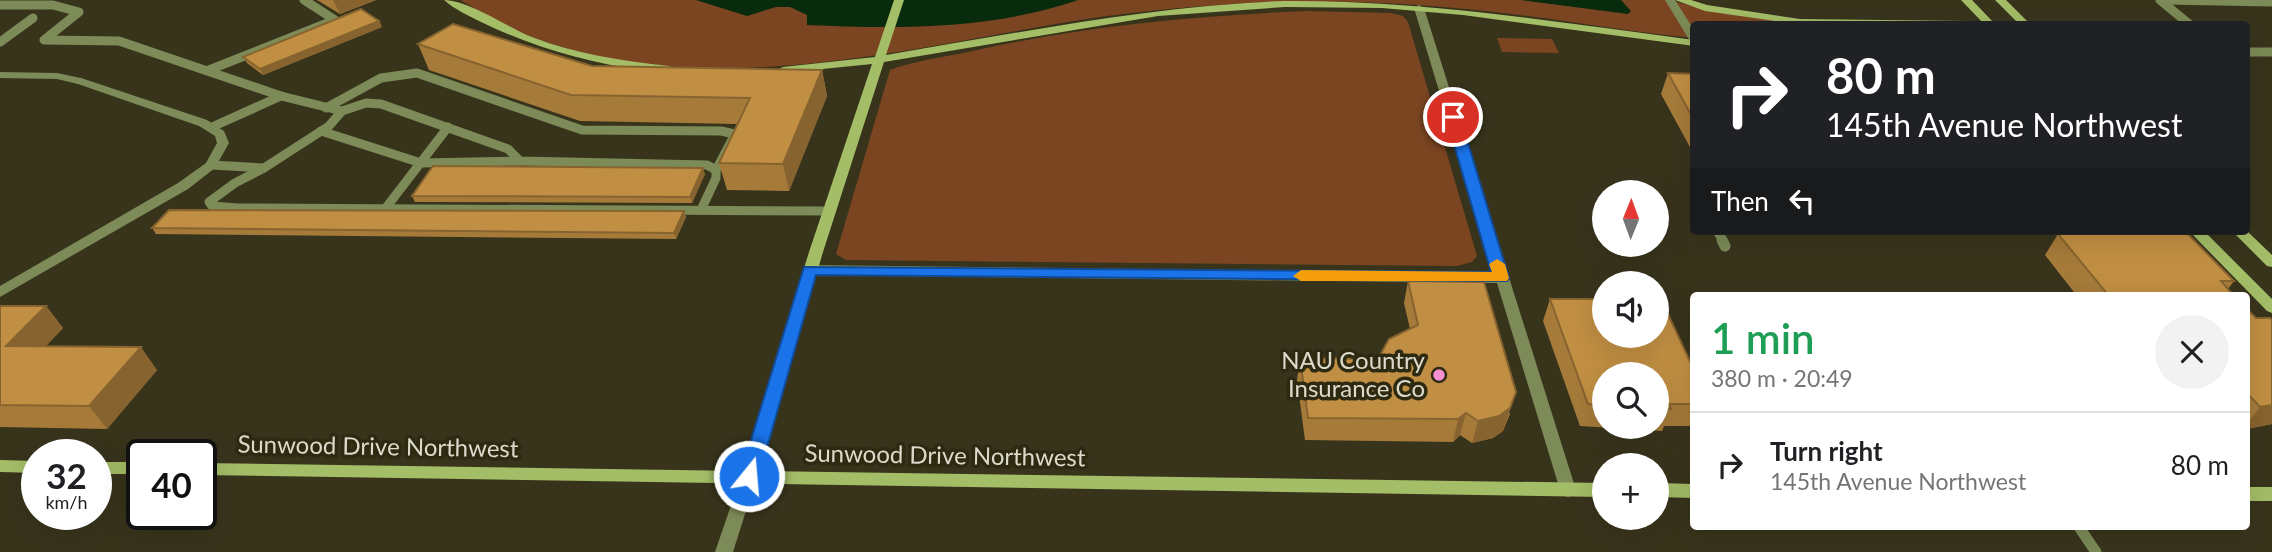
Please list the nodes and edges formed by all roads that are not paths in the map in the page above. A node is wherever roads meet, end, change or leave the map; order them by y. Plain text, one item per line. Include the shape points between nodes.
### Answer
1 (304, 0) edge
2 (449, 0) edge
3 (899, 0) edge
4 (1670, 0) edge
5 (1680, 0) edge
6 (1966, 0) edge
7 (2000, 0) edge
8 (2163, 0) edge
9 (2272, 2) edge
10 (59, 3) edge
11 (0, 5) edge
12 (1419, 8) junction
13 (33, 18) dead end
14 (1793, 21) edge
15 (1987, 21) edge
16 (2022, 21) edge
17 (2186, 21) edge
18 (1690, 34) edge
19 (1690, 40) edge
20 (0, 43) edge
21 (2250, 52) edge
22 (2272, 52) edge
23 (881, 58) junction
24 (209, 70) junction
25 (680, 70) edge
26 (773, 70) edge
27 (0, 75) edge
28 (281, 96) junction
29 (326, 108) junction
30 (342, 111) junction
31 (212, 127) junction
32 (448, 127) junction
33 (321, 131) junction
34 (520, 161) junction
35 (421, 163) junction
36 (211, 165) junction
37 (264, 168) junction
38 (716, 170) junction
39 (385, 209) junction
40 (701, 210) junction
41 (829, 211) junction
42 (1719, 235) edge
43 (2200, 235) edge
44 (2243, 235) edge
45 (1725, 246) dead end
46 (2272, 263) edge
47 (810, 270) junction
48 (1501, 278) junction
49 (0, 292) edge
50 (2272, 308) edge
51 (0, 466) edge
52 (21, 467) edge
53 (217, 469) edge
54 (749, 476) junction
55 (1568, 490) junction
56 (1592, 490) edge
57 (1669, 491) edge
58 (1690, 491) edge
59 (2250, 494) edge
60 (2272, 494) edge
61 (2081, 530) edge
62 (724, 552) edge
63 (2096, 552) edge

1 - 24 lane via 335,20
2 - 25 street via 537,45 586,58
3 - 23 street
4 - 18 street
5 - 14 street
6 - 15 street
7 - 16 street
8 - 9 lane
8 - 17 lane
10 - 11 lane
10 - 24 lane via 79,12 44,40 119,41
12 - 19 street
12 - 23 street via 1336,4 1204,8
12 - 48 street
13 - 20 lane
21 - 22 lane
23 - 26 street
23 - 41 street
24 - 28 lane
27 - 31 street via 81,81
28 - 29 lane
28 - 31 lane
29 - 30 lane
29 - 38 lane via 386,74 409,72 582,130 734,134
30 - 32 lane via 366,103 381,104
30 - 33 lane
31 - 36 street via 223,143
32 - 34 lane via 508,149
32 - 35 lane
33 - 35 lane
33 - 37 lane
34 - 35 lane
34 - 38 lane via 707,165
35 - 39 lane
36 - 37 lane
36 - 49 street via 183,187
37 - 39 lane via 209,202 238,208
38 - 40 lane
39 - 40 lane
40 - 41 lane
41 - 47 street
42 - 45 lane
43 - 50 street
44 - 46 street
47 - 48 street
47 - 54 street
48 - 55 street
51 - 52 street
53 - 54 street, Sunwood Drive Northwest
54 - 55 street, Sunwood Drive Northwest
54 - 62 street
55 - 56 street, Sunwood Drive Northwest
57 - 58 street
59 - 60 street
61 - 63 lane

